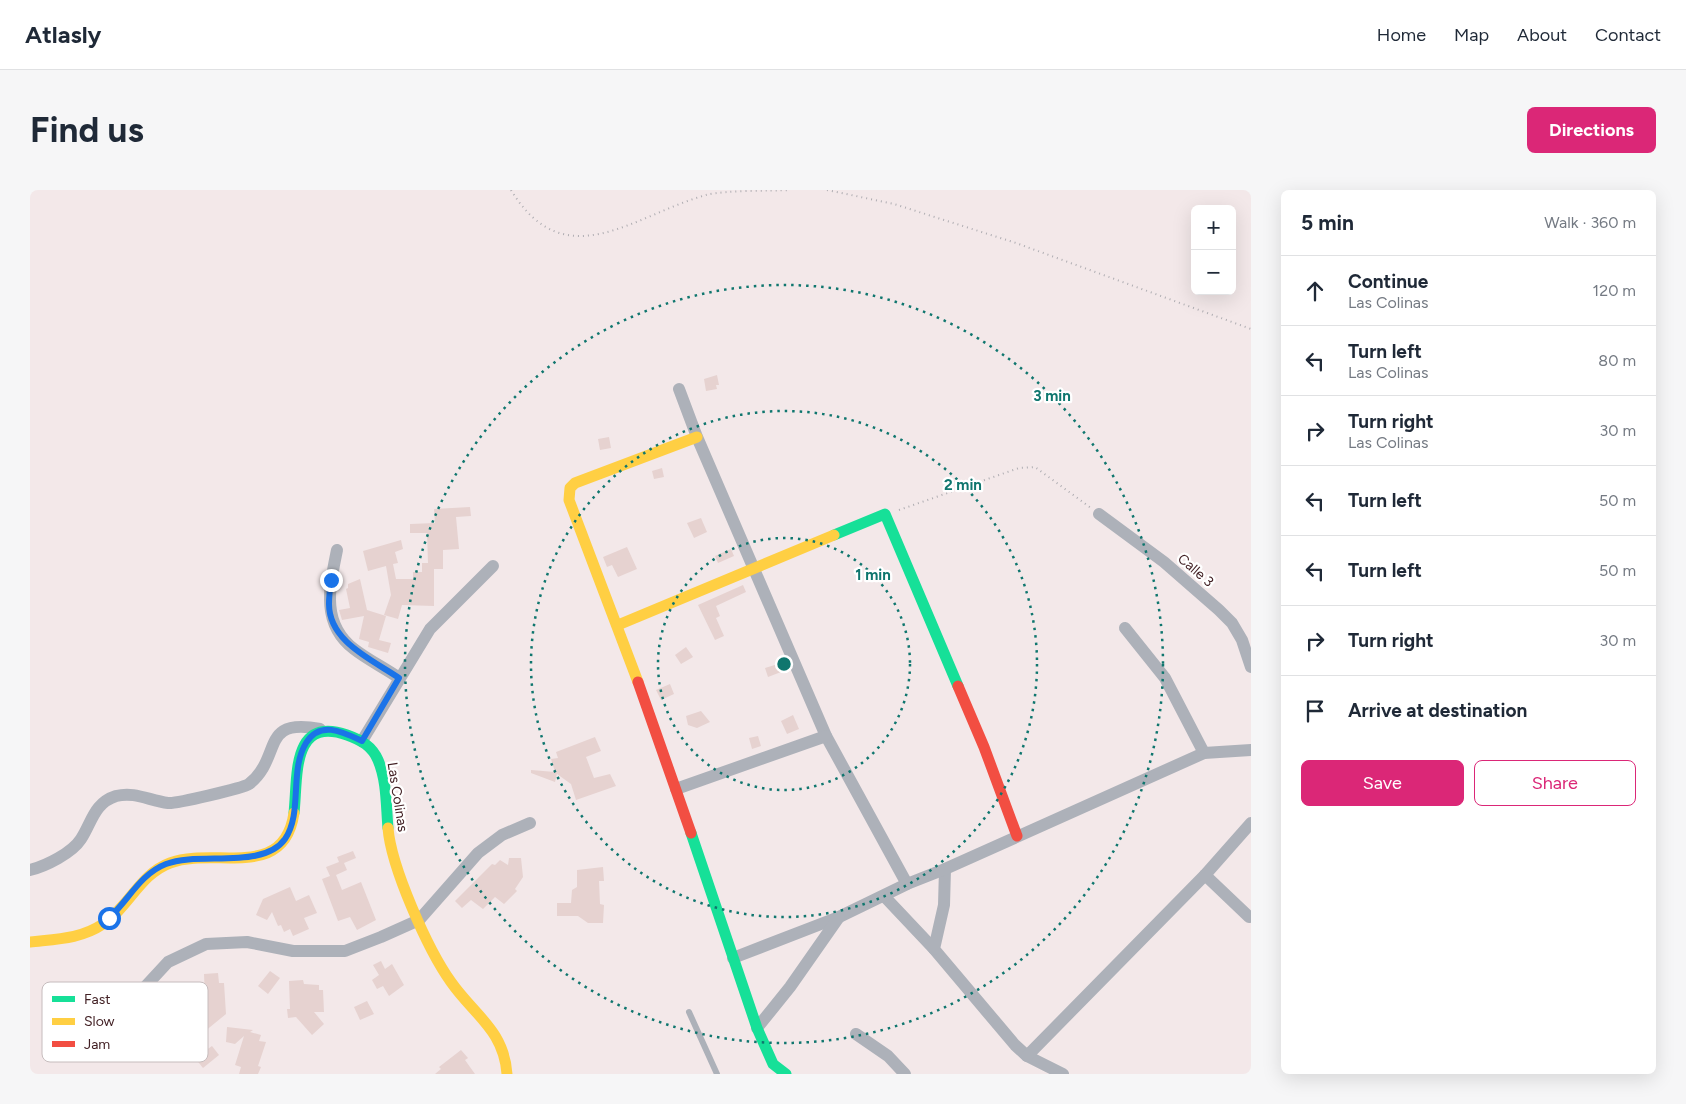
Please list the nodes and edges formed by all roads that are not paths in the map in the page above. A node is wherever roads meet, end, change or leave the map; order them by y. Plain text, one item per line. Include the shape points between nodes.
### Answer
1 (679, 389) dead end
2 (697, 437) junction
3 (1099, 514) road end
4 (337, 550) dead end
5 (493, 566) dead end
6 (754, 568) junction
7 (618, 625) junction
8 (1124, 628) dead end
9 (1251, 667) edge
10 (399, 678) junction
11 (320, 729) junction
12 (826, 736) junction
13 (362, 741) junction
14 (1251, 750) edge
15 (1204, 753) junction
16 (676, 789) junction
17 (530, 823) dead end
18 (1251, 823) edge
19 (1017, 836) junction
20 (945, 869) junction
21 (30, 870) edge
22 (1205, 875) junction
23 (907, 884) junction
24 (884, 896) junction
25 (839, 917) junction
26 (1249, 917) dead end
27 (419, 920) junction
28 (30, 942) edge
29 (934, 949) junction
30 (733, 958) junction
31 (150, 982) edge
32 (689, 1012) dead end
33 (757, 1028) junction
34 (856, 1034) dead end
35 (1027, 1056) junction
36 (507, 1074) edge
37 (718, 1074) edge
38 (786, 1074) edge
39 (905, 1074) edge
40 (1063, 1074) edge

1 - 2 street
2 - 6 street
2 - 7 street via 575,483 570,488 571,509
3 - 9 street, Calle 3 via 1158,556 1232,623
4 - 10 street via 329,606 336,628 353,648
5 - 10 street via 430,629
6 - 7 street
6 - 12 street
6 - 19 street via 885,514 984,747
7 - 16 street
8 - 15 street via 1165,678
10 - 13 street
11 - 13 street, Las Colinas via 333,730
11 - 21 street via 288,727 272,744 262,771 247,785 232,791 170,804 128,794 106,800 88,822 81,840 55,861
11 - 28 street via 313,733 301,750 291,826 278,846 253,856 188,858 166,864 139,883 118,910 92,931
12 - 16 street
12 - 23 street
13 - 27 street, Las Colinas via 378,759 391,846
14 - 15 street
15 - 19 street
16 - 30 street
17 - 27 street via 502,835 478,853
18 - 22 street
19 - 20 street
20 - 23 street
20 - 29 street via 944,904
22 - 26 street
22 - 35 street
23 - 24 street
24 - 25 street
24 - 29 street
25 - 30 street
25 - 33 street
27 - 31 street via 345,951 293,951 247,942 206,944 168,962
27 - 36 street, Las Colinas via 457,990 498,1036
29 - 35 street via 1014,1045
30 - 33 street
32 - 37 lane
33 - 38 street via 773,1064
34 - 39 street via 888,1056
35 - 40 street

